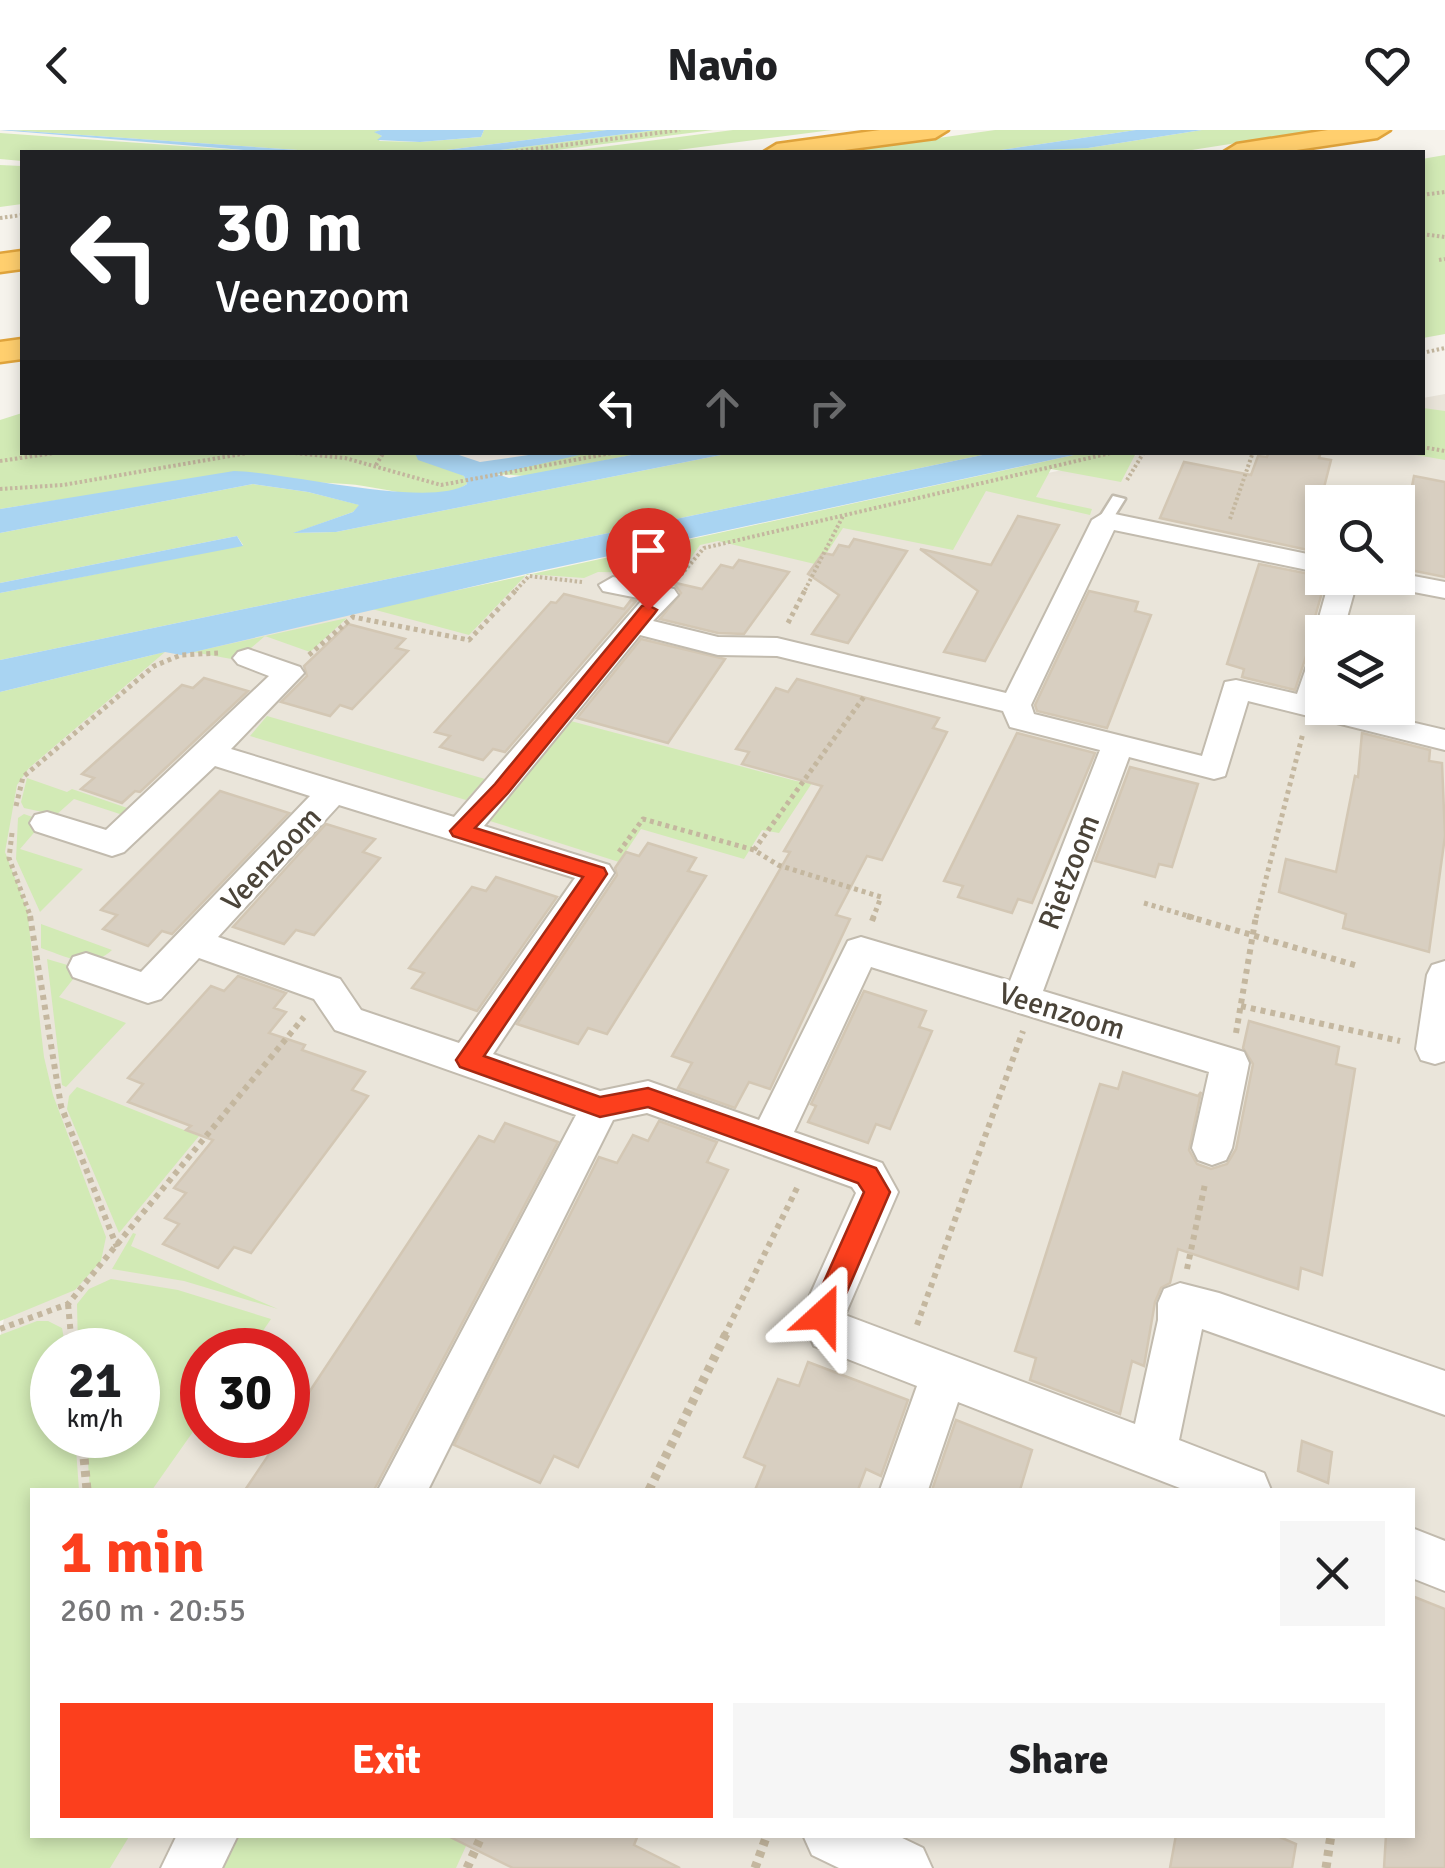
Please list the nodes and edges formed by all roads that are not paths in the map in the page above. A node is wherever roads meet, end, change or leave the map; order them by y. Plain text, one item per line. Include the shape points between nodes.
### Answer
1 (935, 130) edge
2 (1377, 130) edge
3 (791, 150) edge
4 (1250, 150) edge
5 (1305, 561) edge
6 (1415, 584) edge
7 (613, 585) road end
8 (1445, 590) edge
9 (633, 625) junction
10 (248, 658) road end
11 (1016, 705) junction
12 (1305, 706) edge
13 (1383, 725) edge
14 (1445, 740) edge
15 (1117, 746) junction
16 (209, 753) junction
17 (333, 792) junction
18 (48, 823) dead end
19 (460, 831) junction
20 (194, 942) junction
21 (86, 967) dead end
22 (1445, 975) edge
23 (1028, 1000) junction
24 (1435, 1049) road end
25 (468, 1060) junction
26 (600, 1107) junction
27 (770, 1140) junction
28 (1212, 1148) road end
29 (924, 1368) junction
30 (1445, 1393) edge
31 (1152, 1453) junction
32 (403, 1488) edge
33 (904, 1488) edge
34 (1242, 1488) edge
35 (1415, 1555) edge
36 (1445, 1566) edge
37 (207, 1838) edge
38 (838, 1838) edge
39 (190, 1868) edge
40 (903, 1868) edge

1 - 3 highway
2 - 4 highway
5 - 11 street via 1111,509
6 - 8 street
7 - 9 street via 664,595
9 - 11 street via 718,646 776,647
9 - 19 street
10 - 16 street via 290,673
11 - 15 street via 1021,720
12 - 15 street via 1236,690 1214,768
13 - 14 street
15 - 23 street, Rietzoom
16 - 17 street
16 - 18 street via 112,844
17 - 19 street, Veenzoom
17 - 20 street, Veenzoom
19 - 25 street, Veenzoom via 596,874
20 - 21 street, Veenzoom via 148,989
20 - 25 street, Veenzoom via 327,989 348,1020
22 - 24 street
23 - 27 street, Veenzoom via 862,950
23 - 28 street, Veenzoom via 1230,1064
25 - 26 street, Veenzoom
26 - 27 street, Veenzoom via 648,1098
26 - 32 street
27 - 29 street, Veenzoom via 867,1175 877,1192 823,1315 830,1331
29 - 31 street, Veenzoom
29 - 33 street
30 - 31 street via 1180,1304
31 - 34 street, Veenzoom
35 - 36 street
37 - 39 street
38 - 40 street

